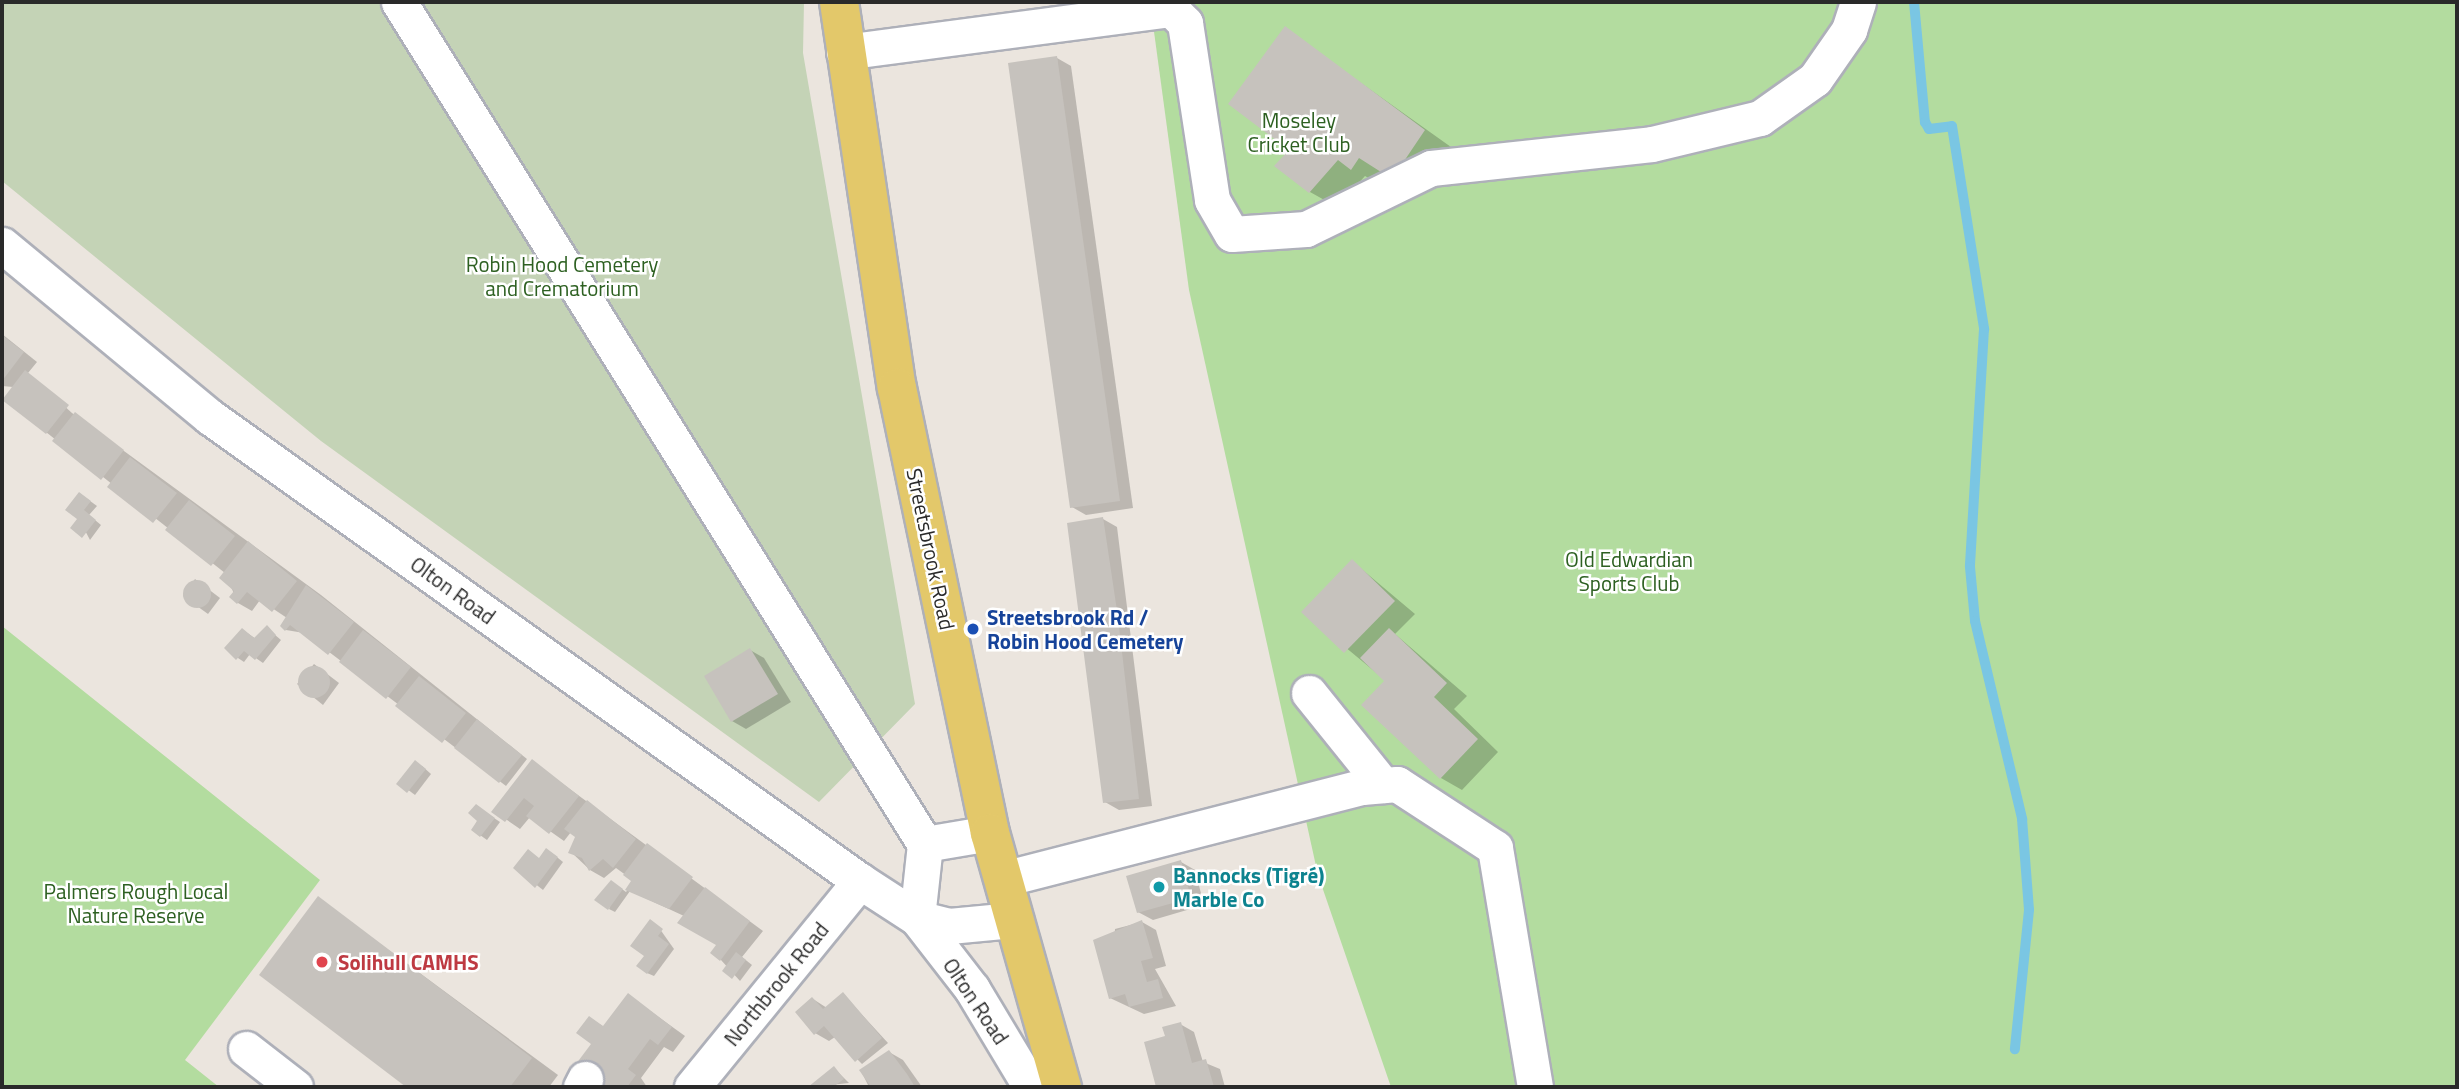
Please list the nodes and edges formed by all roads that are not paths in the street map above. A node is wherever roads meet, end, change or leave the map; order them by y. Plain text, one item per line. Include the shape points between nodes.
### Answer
1 (399, 2) edge
2 (839, 2) edge
3 (1858, 2) edge
4 (1171, 5) edge
5 (844, 52) junction
6 (2, 245) edge
7 (1309, 693) dead end
8 (1383, 785) junction
9 (990, 833) junction
10 (925, 844) junction
11 (1003, 879) junction
12 (860, 881) junction
13 (917, 918) junction
14 (1013, 920) junction
15 (246, 1049) dead end
16 (295, 1087) edge
17 (692, 1087) edge
18 (1031, 1087) edge
19 (1062, 1087) edge
20 (1535, 1087) edge

1 - 10 street
2 - 5 main road, Streetsbrook Road
3 - 4 street via 1849,30 1815,79 1760,118 1652,144 1431,168 1306,229 1232,234 1212,200 1185,23
4 - 5 street
5 - 9 main road, Streetsbrook Road via 897,388
6 - 12 street, Olton Road via 210,417
7 - 8 street
8 - 11 street
8 - 20 street via 1397,784 1495,848
9 - 10 street
9 - 11 main road, Streetsbrook Road
10 - 13 street
11 - 14 main road, Streetsbrook Road
12 - 13 street, Olton Road
12 - 17 street, Northbrook Road
13 - 14 street, Olton Road via 949,926
13 - 18 street, Olton Road via 972,989
14 - 19 main road, Streetsbrook Road
15 - 16 street

